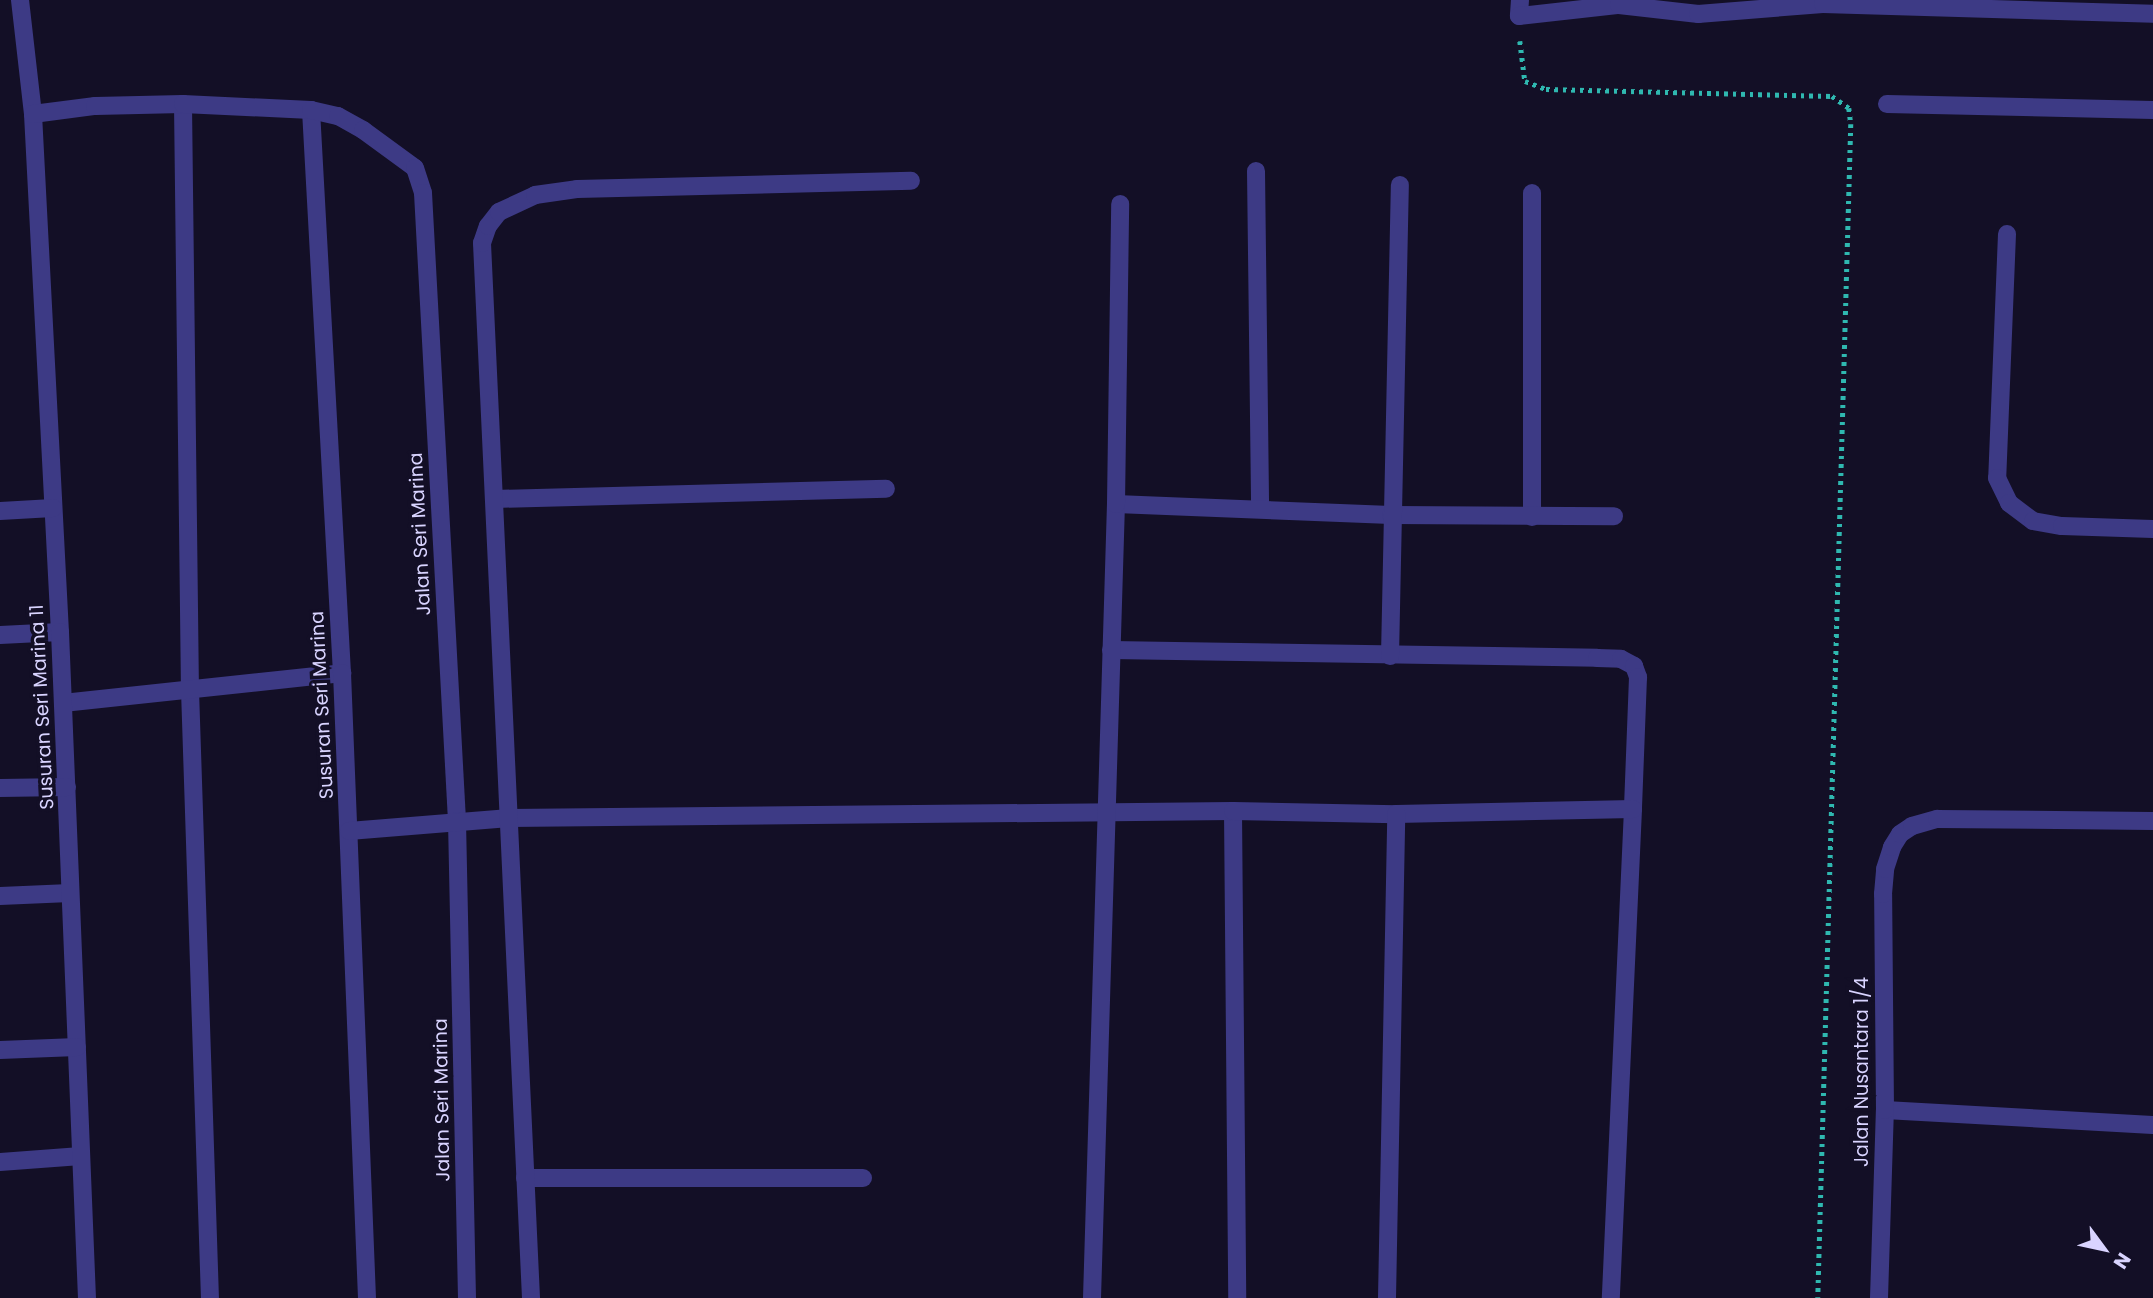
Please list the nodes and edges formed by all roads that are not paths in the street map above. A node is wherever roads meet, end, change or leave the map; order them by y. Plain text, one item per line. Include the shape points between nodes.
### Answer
1 (20, 0) edge
2 (1823, 2) edge
3 (1519, 8) edge
4 (2153, 14) edge
5 (183, 104) junction
6 (1887, 104) dead end
7 (311, 110) junction
8 (2153, 110) edge
9 (33, 114) junction
10 (1256, 171) dead end
11 (911, 181) dead end
12 (1400, 185) dead end
13 (1532, 193) dead end
14 (1120, 204) dead end
15 (2007, 234) dead end
16 (886, 489) dead end
17 (495, 499) junction
18 (1116, 504) junction
19 (53, 509) junction
20 (1260, 509) junction
21 (0, 511) edge
22 (1391, 515) junction
23 (1614, 516) dead end
24 (1532, 517) junction
25 (2153, 529) edge
26 (60, 632) junction
27 (0, 635) edge
28 (1111, 650) junction
29 (1390, 656) junction
30 (342, 673) junction
31 (190, 691) junction
32 (63, 703) junction
33 (0, 788) edge
34 (67, 788) junction
35 (1633, 809) junction
36 (1233, 810) junction
37 (1107, 813) junction
38 (1396, 814) junction
39 (509, 818) junction
40 (457, 821) junction
41 (2153, 821) edge
42 (349, 831) junction
43 (70, 893) junction
44 (0, 895) edge
45 (77, 1047) junction
46 (0, 1050) edge
47 (1885, 1110) junction
48 (2153, 1125) edge
49 (81, 1156) junction
50 (0, 1162) edge
51 (525, 1178) junction
52 (863, 1178) dead end
53 (87, 1298) edge
54 (210, 1298) edge
55 (367, 1298) edge
56 (467, 1298) edge
57 (531, 1298) edge
58 (1092, 1298) edge
59 (1237, 1298) edge
60 (1387, 1298) edge
61 (1611, 1298) edge
62 (1879, 1298) edge

1 - 9 street, Susuran Seri Marina 11
2 - 3 street via 1698,14 1619,5
2 - 4 street
5 - 7 street, Jalan Seri Marina
5 - 9 street, Jalan Seri Marina via 94,106
5 - 31 street
6 - 8 street
7 - 30 street, Susuran Seri Marina
7 - 40 street, Jalan Seri Marina via 338,116 395,151 415,168 423,193
9 - 19 street, Susuran Seri Marina 11
10 - 20 street
11 - 17 street via 577,189 535,195 499,212 482,243
12 - 22 street
13 - 24 street
14 - 18 street
15 - 25 street via 1997,478 2009,503 2033,521
16 - 17 street
17 - 39 street
18 - 20 street
18 - 28 street
19 - 21 street
19 - 26 street, Susuran Seri Marina 11
20 - 22 street
22 - 24 street
22 - 29 street
23 - 24 street
26 - 27 street
26 - 32 street, Susuran Seri Marina 11
28 - 29 street
28 - 37 street
29 - 35 street via 1597,658 1631,663 1637,677
30 - 31 street
30 - 42 street, Susuran Seri Marina
31 - 32 street
31 - 54 street
32 - 34 street, Susuran Seri Marina 11
33 - 34 street
34 - 43 street, Susuran Seri Marina 11
35 - 38 street
35 - 61 street
36 - 37 street
36 - 38 street
36 - 59 street
37 - 39 street
37 - 58 street
38 - 60 street
39 - 40 street
39 - 51 street
40 - 42 street
40 - 56 street, Jalan Seri Marina
41 - 47 street, Jalan Nusantara 1/4 via 1937,818 1900,834 1885,869 1883,894
42 - 55 street, Susuran Seri Marina
43 - 44 street
43 - 45 street, Susuran Seri Marina 11
45 - 46 street
45 - 49 street, Susuran Seri Marina 11
47 - 48 street
47 - 62 street, Jalan Nusantara 1/4
49 - 50 street
49 - 53 street, Susuran Seri Marina 11
51 - 52 street
51 - 57 street

